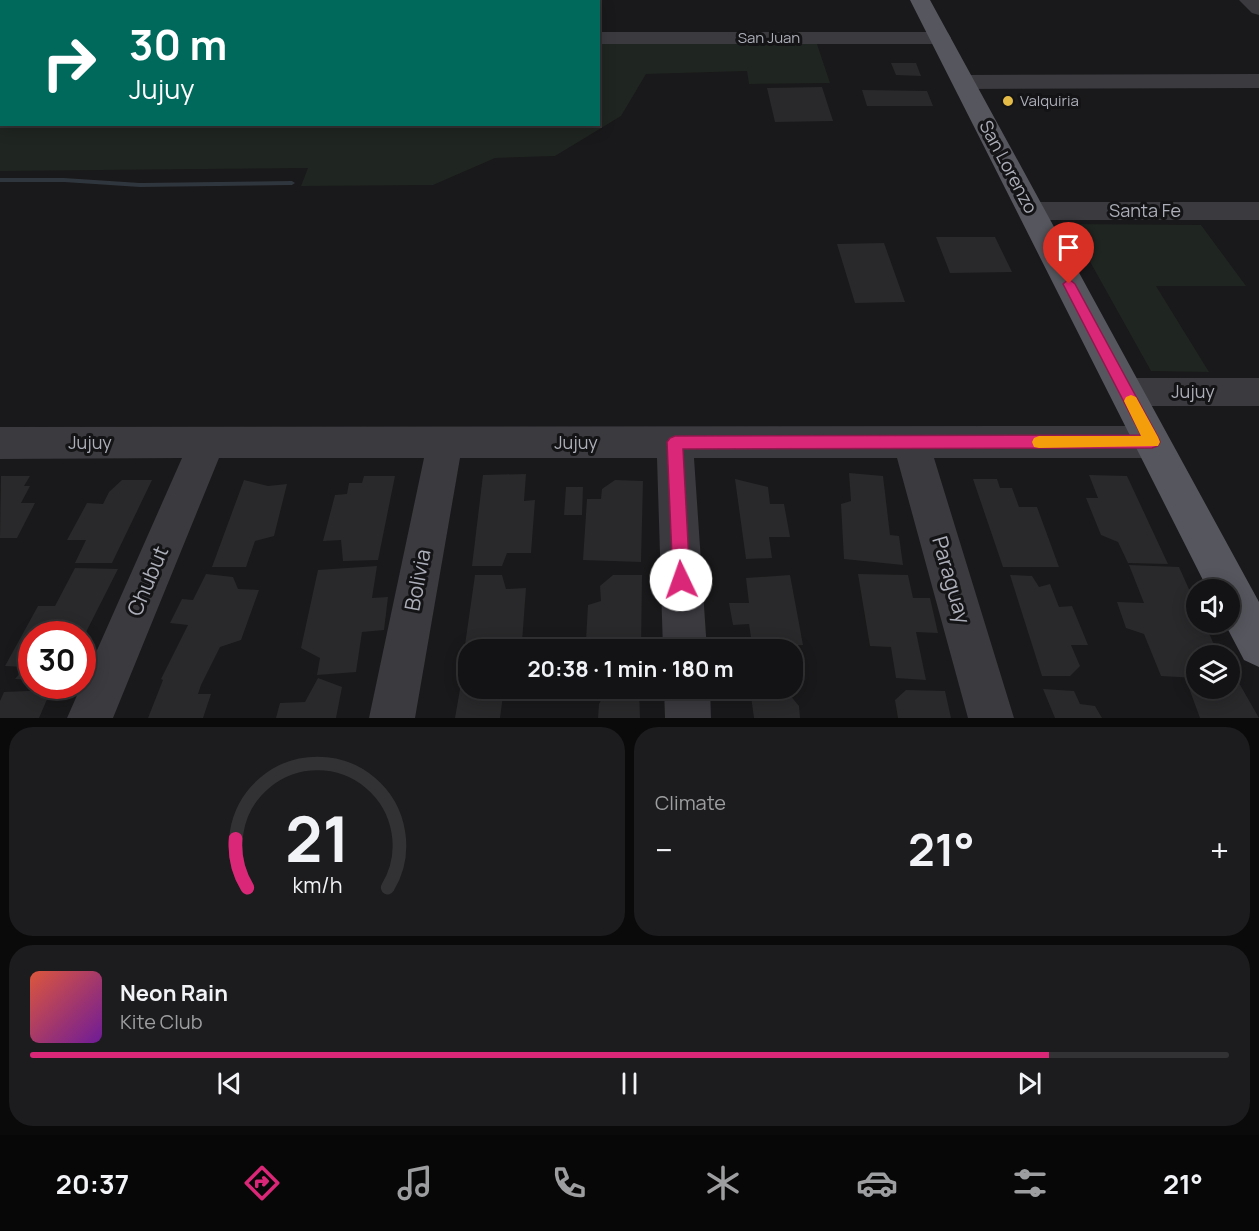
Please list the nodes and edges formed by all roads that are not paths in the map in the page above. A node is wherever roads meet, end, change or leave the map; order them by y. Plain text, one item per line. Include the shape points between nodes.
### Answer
1 (920, 0) edge
2 (1249, 0) edge
3 (1259, 9) edge
4 (600, 38) edge
5 (940, 38) junction
6 (1259, 81) edge
7 (963, 82) junction
8 (1030, 210) junction
9 (1259, 211) edge
10 (1126, 392) junction
11 (1259, 392) edge
12 (675, 442) junction
13 (911, 442) junction
14 (1152, 442) junction
15 (0, 443) edge
16 (207, 443) junction
17 (445, 443) junction
18 (1224, 579) edge
19 (1240, 609) edge
20 (684, 639) edge
21 (1259, 645) edge
22 (687, 699) edge
23 (90, 718) edge
24 (392, 718) edge
25 (688, 718) edge
26 (991, 718) edge

1 - 5 main road, San Lorenzo
2 - 3 street
4 - 5 street, San Juan
5 - 7 main road, San Lorenzo
6 - 7 street
7 - 8 main road, San Lorenzo
8 - 9 street, Santa Fe
8 - 10 main road, San Lorenzo
10 - 11 street, Jujuy
10 - 14 main road, San Lorenzo
12 - 13 street, Jujuy
12 - 17 street, Jujuy
12 - 20 street
13 - 14 street, Jujuy
13 - 26 street, Paraguay
14 - 18 main road, San Lorenzo
15 - 16 street, Jujuy
16 - 17 street, Jujuy
16 - 23 street, Chubut
17 - 24 street, Bolivia
19 - 21 main road, San Lorenzo
22 - 25 street

